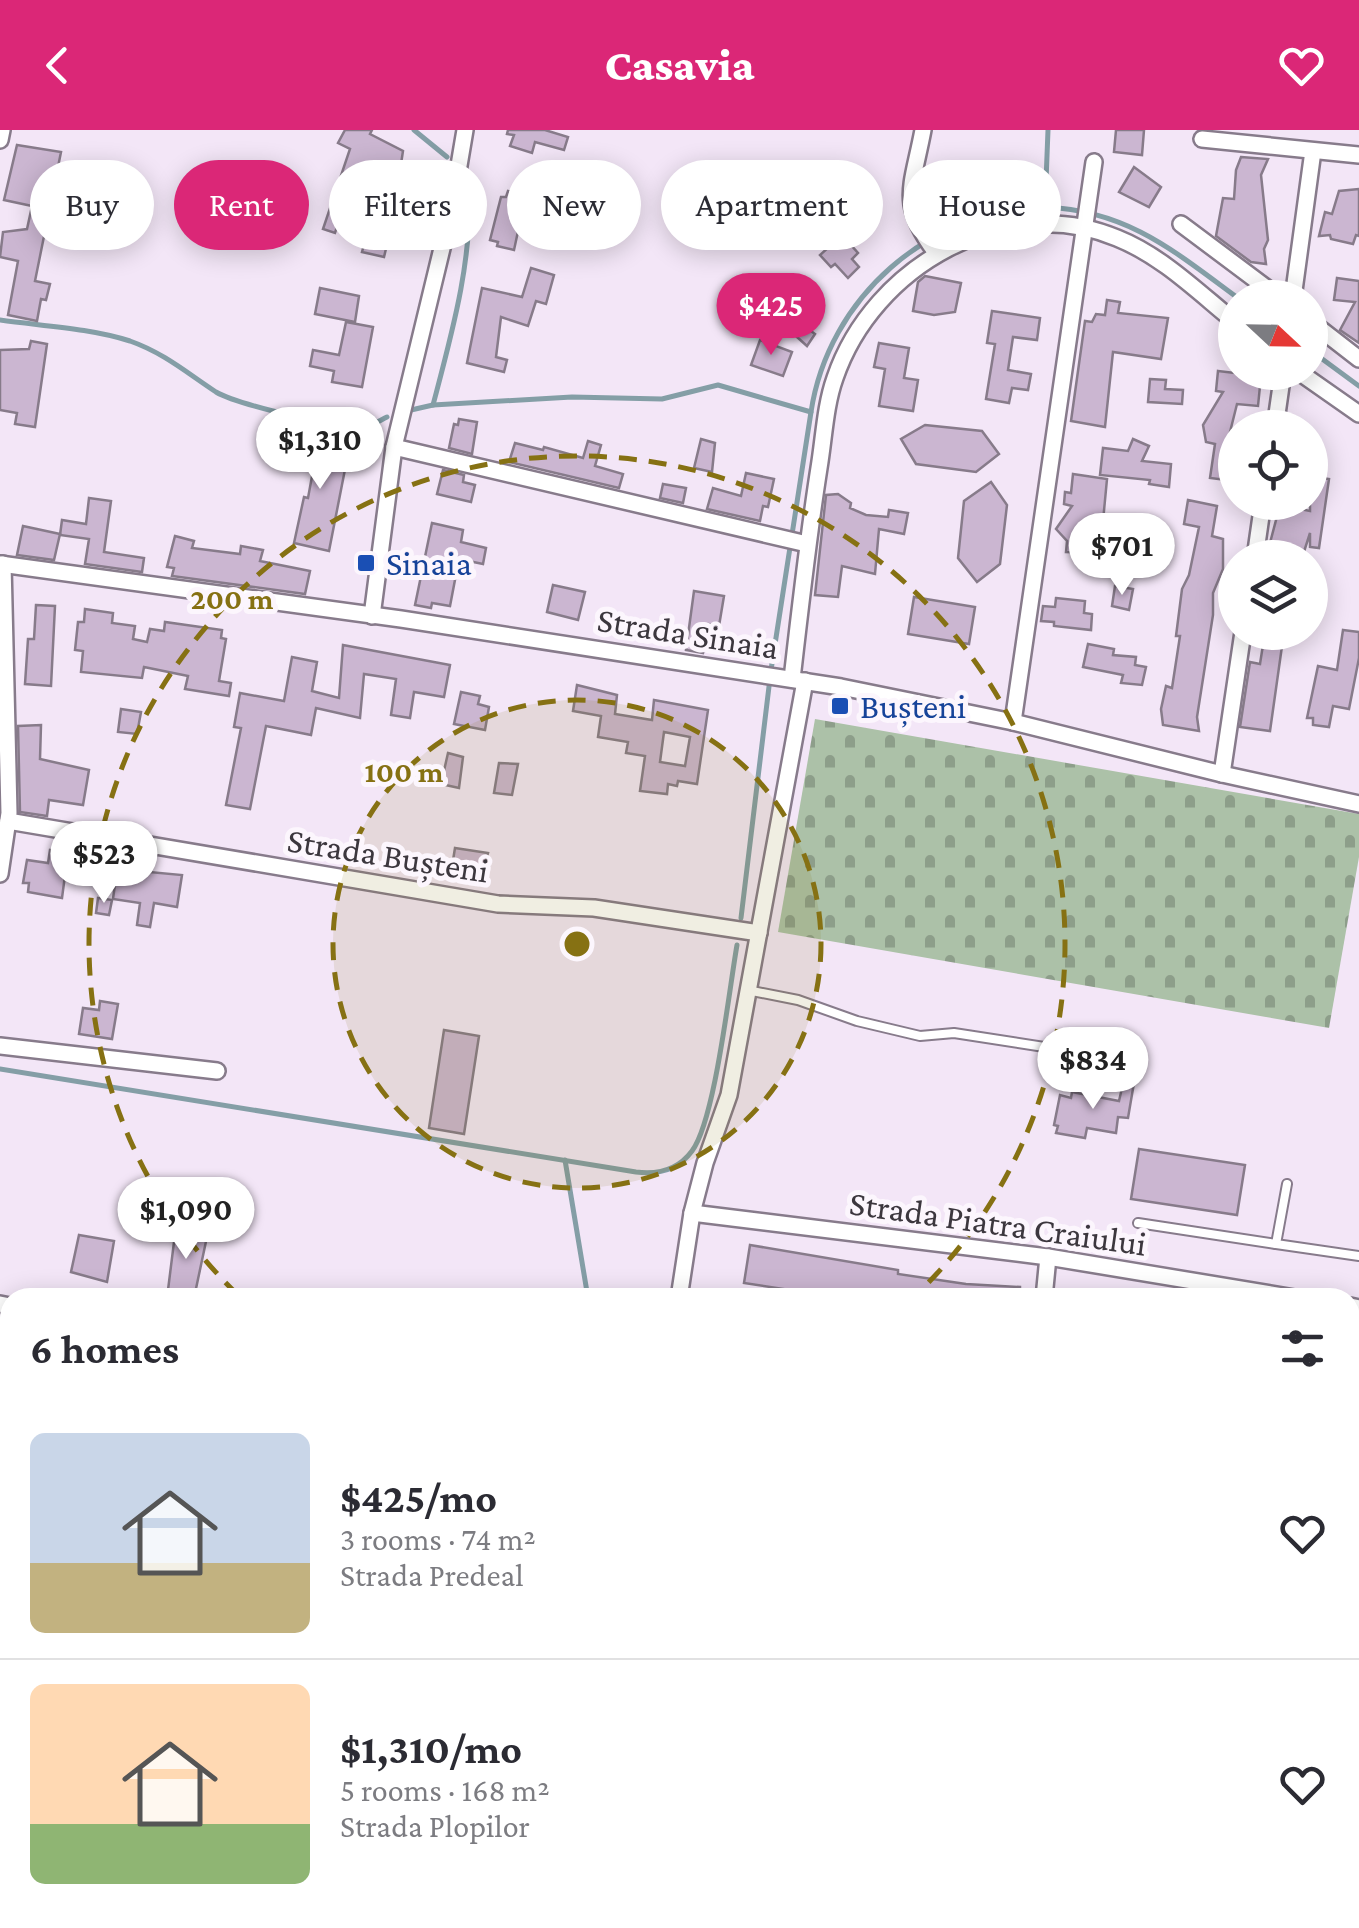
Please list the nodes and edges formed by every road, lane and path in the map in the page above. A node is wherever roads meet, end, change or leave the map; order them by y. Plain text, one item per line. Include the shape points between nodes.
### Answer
1 (2, 130) edge
2 (465, 130) edge
3 (923, 130) edge
4 (1202, 139) dead end
5 (0, 140) edge
6 (1313, 151) junction
7 (1359, 154) edge
8 (917, 160) edge
9 (1094, 162) dead end
10 (1086, 216) junction
11 (1061, 221) edge
12 (1181, 224) dead end
13 (926, 250) edge
14 (1256, 280) edge
15 (1295, 280) edge
16 (1218, 309) edge
17 (1328, 334) edge
18 (1359, 358) edge
19 (1325, 390) edge
20 (1359, 414) edge
21 (394, 446) junction
22 (804, 544) junction
23 (2, 564) edge
24 (372, 616) junction
25 (1241, 650) edge
26 (792, 679) junction
27 (1013, 722) junction
28 (1222, 774) junction
29 (1359, 804) edge
30 (5, 816) edge
31 (0, 874) edge
32 (759, 933) junction
33 (747, 990) junction
34 (0, 1046) edge
35 (1083, 1053) dead end
36 (216, 1071) dead end
37 (1287, 1184) dead end
38 (692, 1213) junction
39 (1138, 1223) dead end
40 (1276, 1244) junction
41 (1359, 1256) edge
42 (1048, 1257) junction
43 (681, 1288) edge
44 (1045, 1288) edge
45 (1236, 1288) edge

1 - 5 street
2 - 21 street
3 - 8 street
4 - 6 street
6 - 7 street
6 - 15 street
9 - 10 street
10 - 11 street
10 - 16 street
10 - 27 street
12 - 14 street
13 - 22 street via 842,358
17 - 18 street
19 - 20 street
21 - 22 street
21 - 24 street
22 - 26 street
23 - 24 street, Strada Sinaia
23 - 30 street
24 - 26 street, Strada Sinaia
25 - 28 street
26 - 27 street, Strada Sinaia
26 - 32 street
27 - 28 street, Strada Sinaia
28 - 29 street, Strada Sinaia
30 - 31 street
30 - 32 street, Strada Bușteni via 498,904 594,908
32 - 33 street
33 - 35 lane via 920,1036 954,1034
33 - 38 street via 729,1095
34 - 36 street
37 - 40 lane
38 - 42 street, Strada Piatra Craiului
38 - 43 street
39 - 40 lane
40 - 41 lane
42 - 44 street
42 - 45 street, Strada Piatra Craiului

